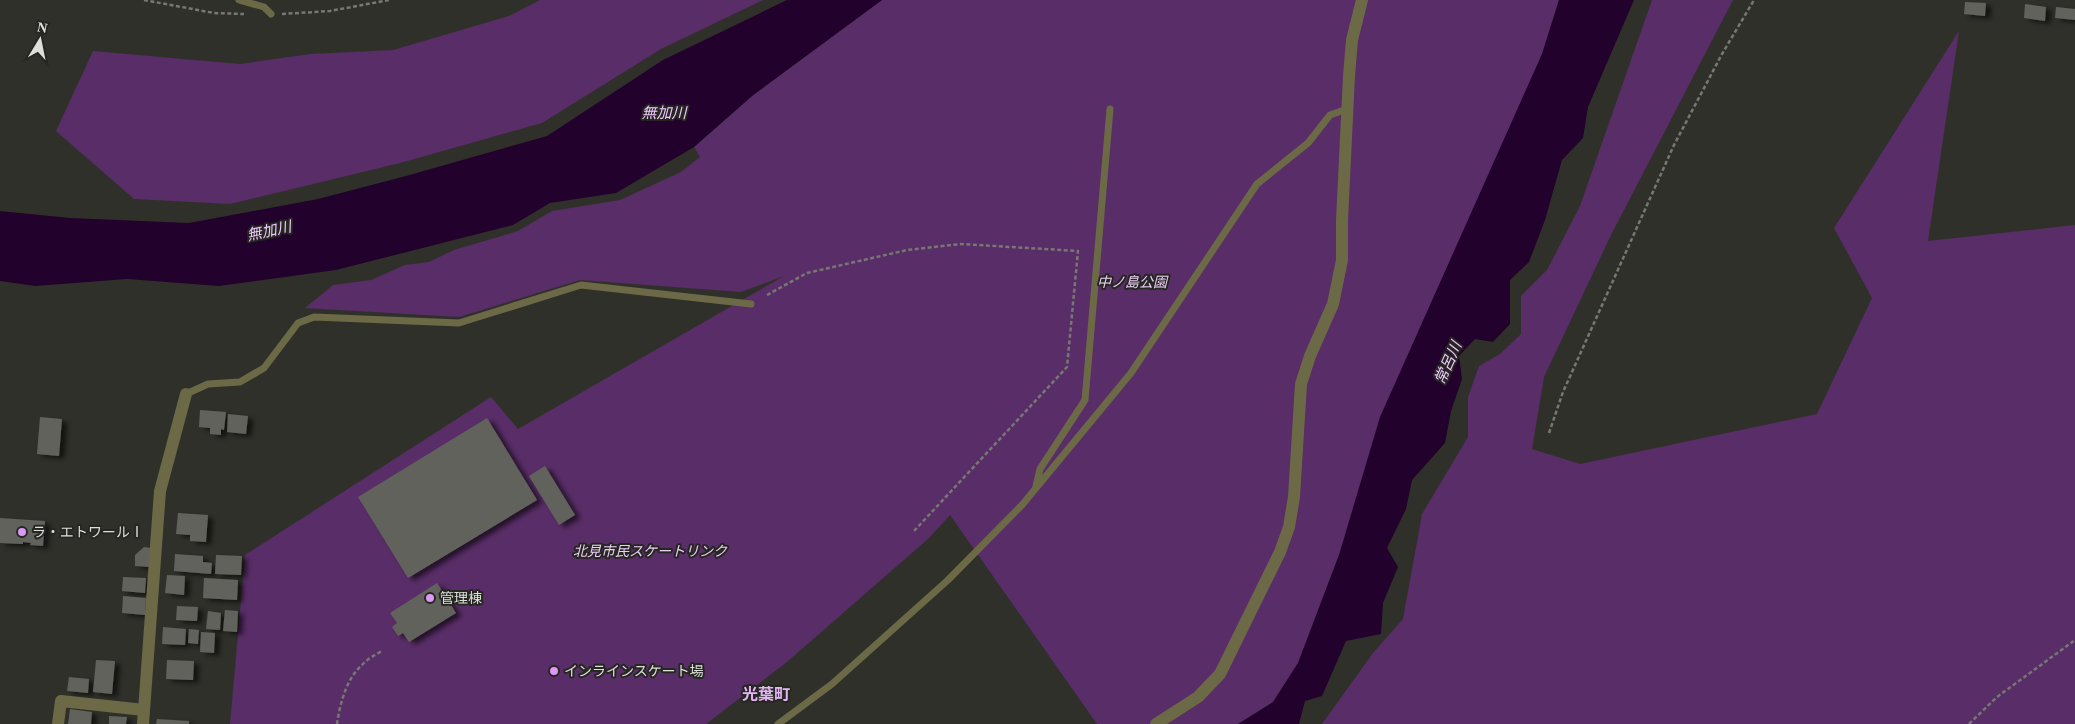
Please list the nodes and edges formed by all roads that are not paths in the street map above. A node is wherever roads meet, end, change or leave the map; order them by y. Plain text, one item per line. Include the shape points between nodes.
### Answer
1 (239, 0) edge
2 (1362, 0) edge
3 (271, 14) dead end
4 (1110, 109) dead end
5 (1347, 109) junction
6 (751, 304) dead end
7 (186, 394) joint
8 (1035, 489) junction
9 (144, 710) junction
10 (58, 724) edge
11 (143, 724) edge
12 (778, 724) edge
13 (1156, 724) edge

1 - 3 lane via 264,7
2 - 5 street via 1352,40
4 - 8 lane via 1085,400 1040,469
5 - 8 lane via 1330,115 1308,143 1256,184 1131,372
5 - 13 street via 1342,260 1333,304 1301,384 1289,527 1220,674 1198,697
6 - 7 lane via 581,285 459,323 314,317 298,323 264,368 240,382 208,384
7 - 9 street via 160,491
8 - 12 lane via 948,580 832,684
9 - 10 street via 61,701
9 - 11 street

